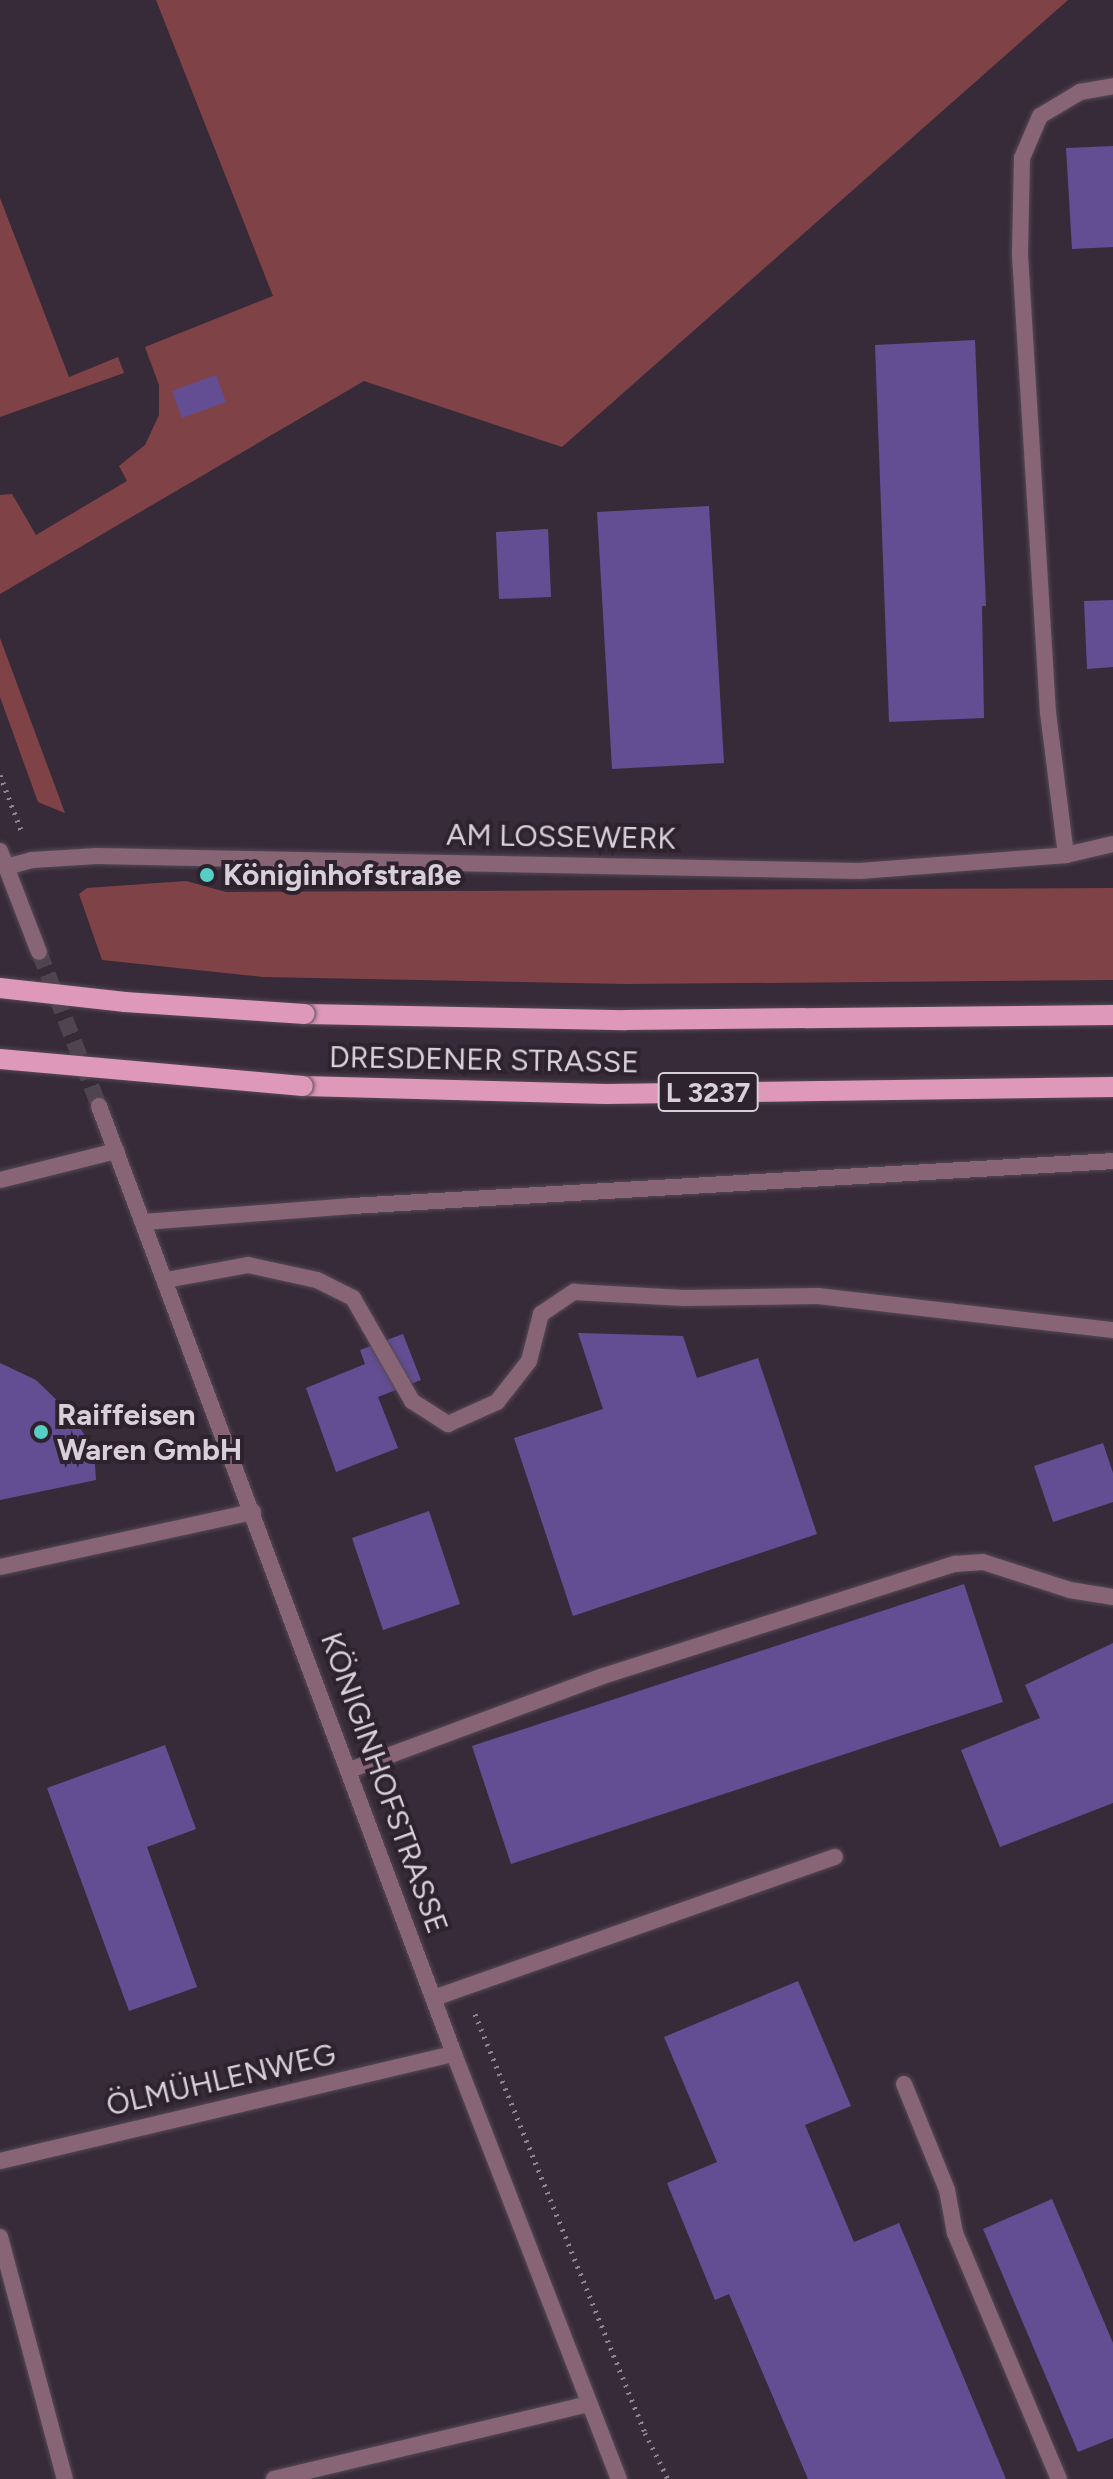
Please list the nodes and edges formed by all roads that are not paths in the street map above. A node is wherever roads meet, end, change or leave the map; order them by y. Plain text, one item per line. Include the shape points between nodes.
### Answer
1 (1113, 86) edge
2 (1113, 844) edge
3 (1066, 855) junction
4 (3, 859) edge
5 (39, 952) tunnel mouth
6 (0, 988) edge
7 (1113, 1015) edge
8 (0, 1059) edge
9 (1113, 1087) edge
10 (99, 1106) tunnel mouth
11 (116, 1151) junction
12 (1113, 1161) edge
13 (0, 1180) edge
14 (144, 1222) junction
15 (166, 1280) junction
16 (1113, 1330) edge
17 (253, 1512) junction
18 (0, 1567) edge
19 (1113, 1597) edge
20 (350, 1770) junction
21 (835, 1857) dead end
22 (434, 1998) junction
23 (454, 2054) junction
24 (904, 2084) dead end
25 (0, 2161) edge
26 (0, 2237) edge
27 (588, 2404) junction
28 (65, 2479) edge
29 (274, 2479) edge
30 (619, 2479) edge
31 (1059, 2479) edge

1 - 3 street via 1080,92 1040,116 1022,158 1020,253 1048,713
2 - 3 street, AM LOSSEWERK
3 - 4 street, AM LOSSEWERK via 860,871 97,856
4 - 5 street
6 - 7 main road, DRESDENER STRASSE, bridge via 305,1014 626,1020
8 - 9 main road, DRESDENER STRASSE / L 3237, bridge via 303,1086 606,1094
10 - 11 street, KÖNIGINHOFSTRASSE
11 - 13 street
11 - 14 street, KÖNIGINHOFSTRASSE
12 - 14 street
14 - 15 street, KÖNIGINHOFSTRASSE
15 - 16 street via 248,1265 317,1280 353,1298 412,1401 448,1424 497,1402 529,1361 541,1314 574,1292 684,1298 818,1296
15 - 17 street, KÖNIGINHOFSTRASSE
17 - 18 street
17 - 20 street, KÖNIGINHOFSTRASSE
19 - 20 street via 1070,1590 983,1562 955,1564 600,1677
20 - 22 street, KÖNIGINHOFSTRASSE
21 - 22 street
22 - 23 street, KÖNIGINHOFSTRASSE
23 - 25 street, ÖLMÜHLENWEG
23 - 27 street, KÖNIGINHOFSTRASSE
24 - 31 street via 947,2190 955,2233
26 - 28 street
27 - 29 street
27 - 30 street, KÖNIGINHOFSTRASSE

